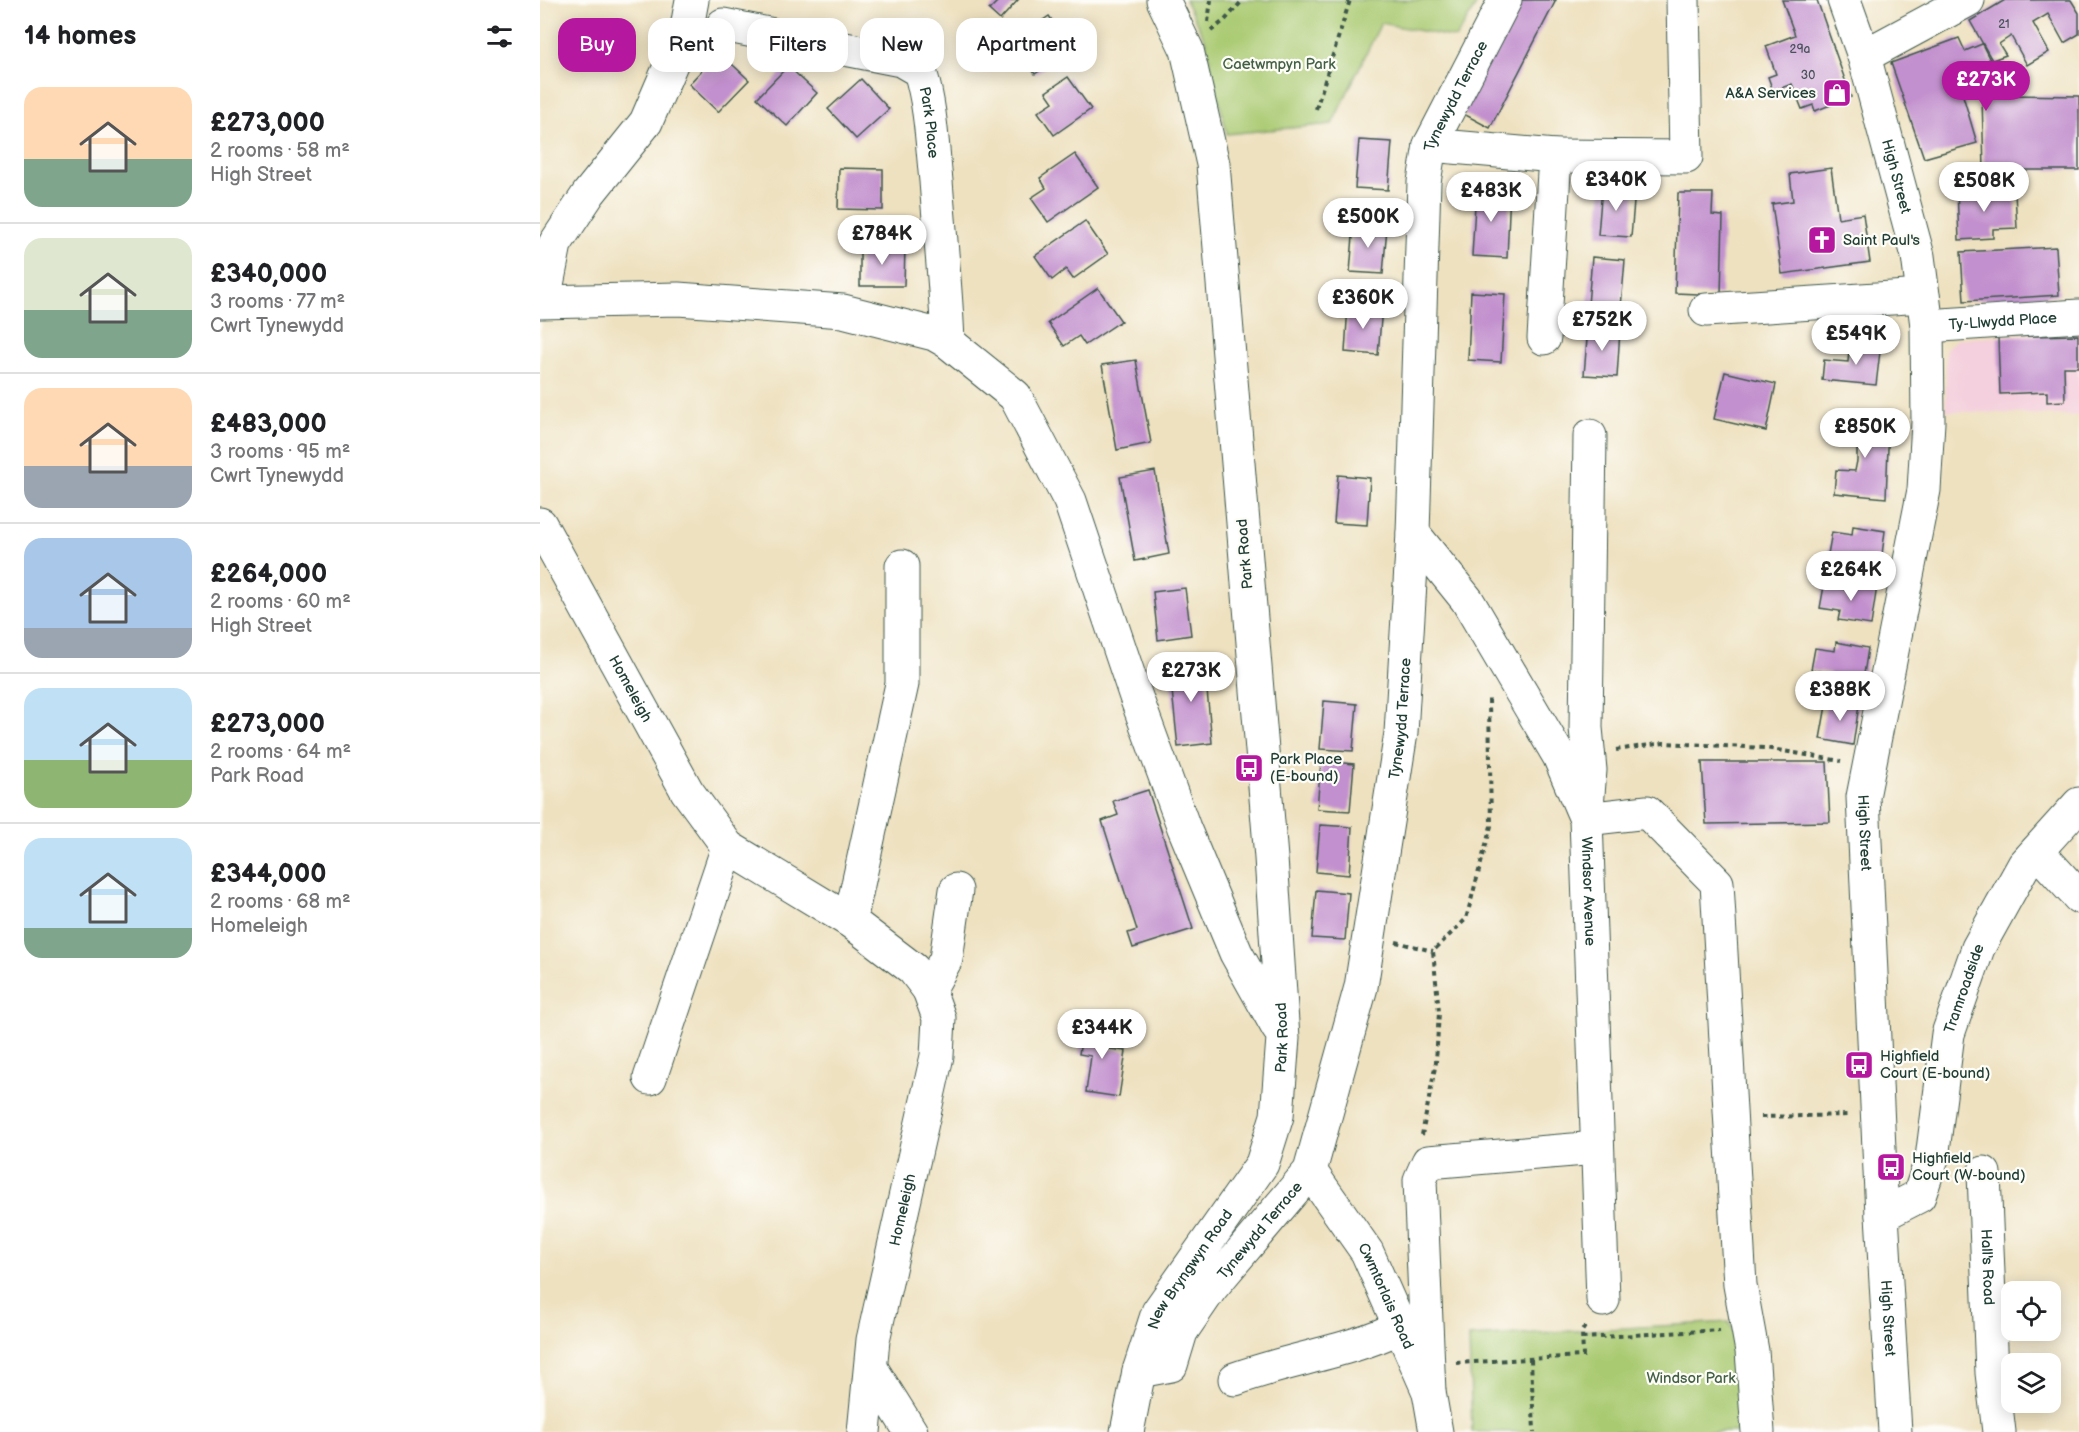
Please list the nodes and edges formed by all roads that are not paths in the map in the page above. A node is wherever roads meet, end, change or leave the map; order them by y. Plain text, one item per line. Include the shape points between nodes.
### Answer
1 (692, 0) edge
2 (1163, 0) edge
3 (1505, 0) edge
4 (1683, 0) edge
5 (1844, 0) edge
6 (1968, 0) edge
7 (735, 27) edge
8 (1864, 56) junction
9 (1430, 146) junction
10 (1555, 156) junction
11 (542, 301) edge
12 (1706, 310) dead end
13 (1925, 311) junction
14 (2079, 316) edge
15 (1544, 338) dead end
16 (948, 342) junction
17 (1590, 435) dead end
18 (540, 524) edge
19 (1413, 533) junction
20 (902, 566) dead end
21 (2079, 804) edge
22 (1586, 819) junction
23 (728, 847) junction
24 (2037, 851) junction
25 (956, 890) dead end
26 (2079, 897) edge
27 (850, 921) junction
28 (929, 990) junction
29 (1283, 1038) junction
30 (650, 1078) dead end
31 (1277, 1116) joint
32 (1597, 1148) junction
33 (1311, 1171) junction
34 (1984, 1173) dead end
35 (1882, 1215) junction
36 (1603, 1300) road end
37 (1400, 1327) junction
38 (871, 1368) junction
39 (1139, 1371) junction
40 (1429, 1378) junction
41 (1235, 1379) dead end
42 (864, 1432) edge
43 (911, 1432) edge
44 (1126, 1432) edge
45 (1436, 1432) edge
46 (1758, 1432) edge
47 (1895, 1432) edge
48 (1999, 1432) edge

1 - 11 street via 687,27 646,122 589,193 555,244
2 - 29 street, Park Road via 1187,50 1213,164
3 - 9 street, Tynewydd Terrace
4 - 10 street via 1686,157
5 - 8 street, High Street
6 - 8 street
7 - 16 street, Park Place via 901,60 920,71 933,133
8 - 13 street, High Street via 1918,256
9 - 10 street
9 - 19 street, Tynewydd Terrace via 1424,182
10 - 15 street
11 - 16 street via 678,299 843,311 934,334
12 - 13 street, Ty-Llwydd Place
13 - 14 street, Ty-Llwydd Place
13 - 35 street, High Street via 1928,422 1924,490 1863,797
16 - 29 street via 1015,396 1070,501 1184,828 1236,953
17 - 22 street
18 - 23 street, Homeleigh via 687,791
19 - 22 street, Windsor Avenue via 1467,600 1559,756
19 - 33 street, Tynewydd Terrace via 1401,733 1361,987
20 - 27 street via 902,684
21 - 24 street, Tramroadside
22 - 32 street, Windsor Avenue
22 - 46 street via 1647,812 1717,883 1740,1285
23 - 27 street, Homeleigh
23 - 30 street
24 - 26 street
24 - 35 street, Tramroadside via 1978,948 1948,1034 1932,1158 1919,1196
25 - 28 street via 946,959
27 - 28 street, Homeleigh via 913,969
28 - 38 street, Homeleigh via 939,1018 937,1056 873,1340
29 - 31 street, Park Road
31 - 39 street, New Bryngwyn Road via 1262,1164 1158,1312
32 - 36 street, Windsor Avenue
32 - 40 street via 1428,1162 1420,1180
33 - 37 street, Cwmtorlais Road via 1367,1252
33 - 39 street, Tynewydd Terrace via 1211,1288 1181,1332 1170,1365
34 - 48 street, Hall's Road via 1992,1373
35 - 47 street, High Street
37 - 40 street, Cwmtorlais Road
37 - 41 street
38 - 42 street, Homeleigh
38 - 43 street
39 - 44 street, New Bryngwyn Road
40 - 45 street, Cwmtorlais Road

